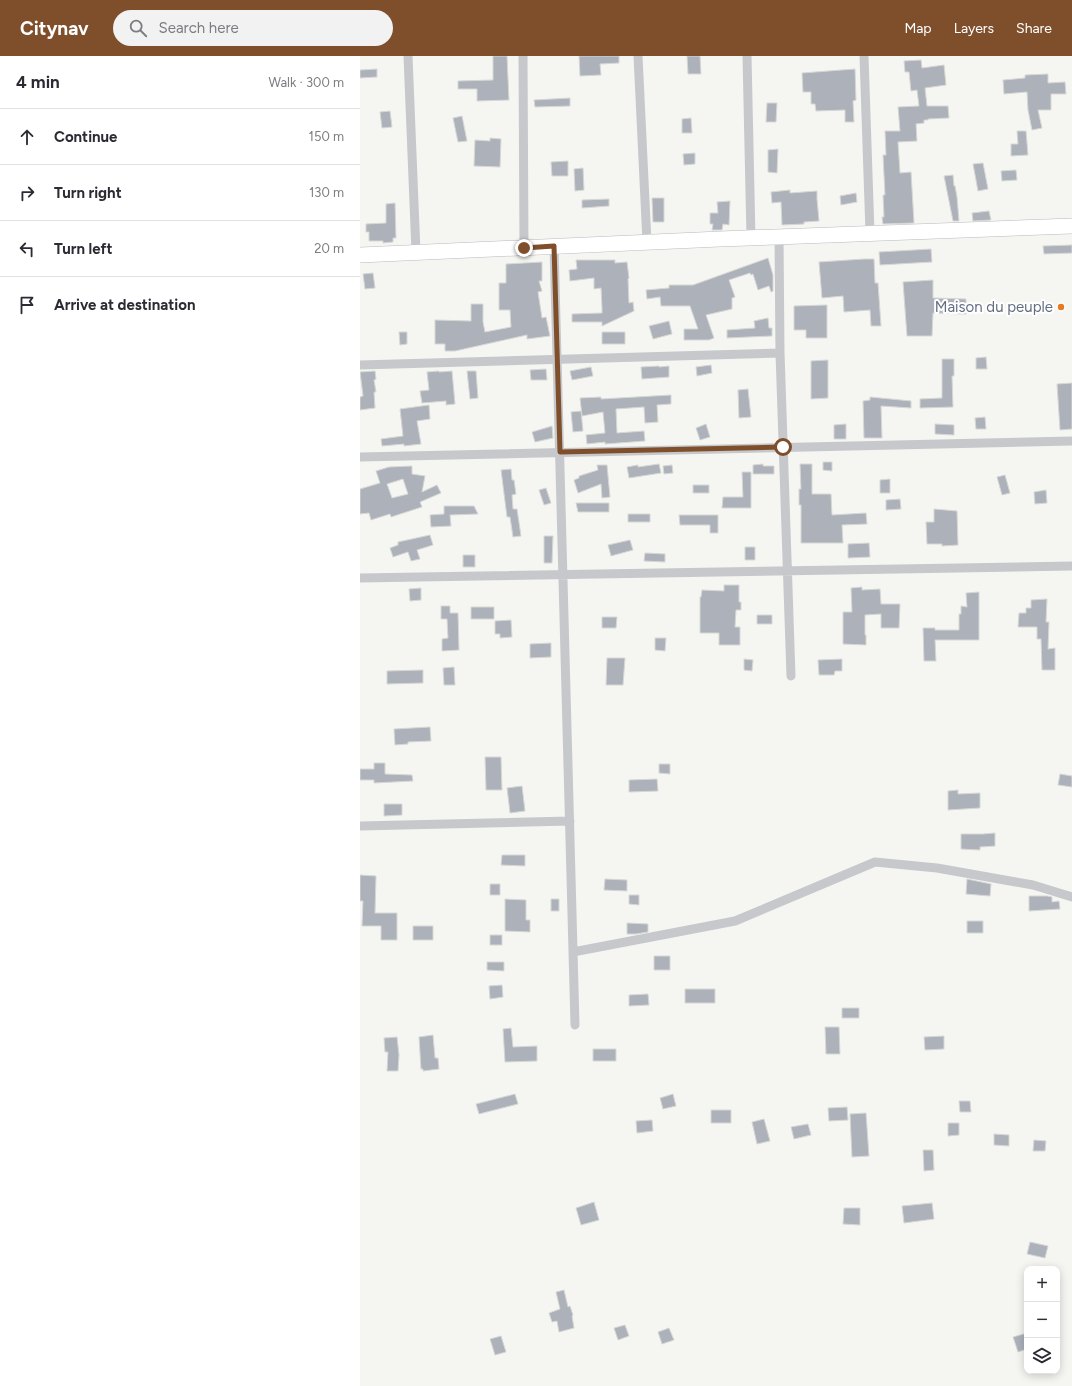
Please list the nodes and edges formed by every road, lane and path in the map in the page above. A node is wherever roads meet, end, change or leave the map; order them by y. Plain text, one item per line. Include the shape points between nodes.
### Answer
1 (408, 56) edge
2 (523, 56) edge
3 (638, 56) edge
4 (746, 56) edge
5 (864, 56) edge
6 (1072, 226) edge
7 (870, 233) junction
8 (779, 237) junction
9 (751, 238) junction
10 (647, 242) junction
11 (554, 246) junction
12 (524, 248) junction
13 (416, 252) junction
14 (360, 255) edge
15 (780, 353) junction
16 (557, 359) junction
17 (360, 365) edge
18 (1072, 441) edge
19 (783, 447) junction
20 (560, 452) junction
21 (360, 457) edge
22 (1072, 566) edge
23 (787, 571) junction
24 (563, 574) junction
25 (360, 578) edge
26 (791, 676) dead end
27 (570, 821) junction
28 (360, 826) edge
29 (1072, 896) edge
30 (573, 952) junction
31 (575, 1025) dead end

1 - 13 street
2 - 12 street
3 - 10 street
4 - 9 street
5 - 7 street
6 - 7 main road
7 - 8 main road
8 - 9 main road
8 - 15 street
9 - 10 main road
10 - 11 main road
11 - 12 main road
11 - 16 street
12 - 13 main road
13 - 14 main road
15 - 16 street
15 - 19 street
16 - 17 street
16 - 20 street
18 - 19 street
19 - 20 street
19 - 23 street
20 - 21 street
20 - 24 street
22 - 23 street
23 - 24 street
23 - 26 street
24 - 25 street
24 - 27 street
27 - 28 street
27 - 30 street
29 - 30 street via 1033,885 937,868 876,862 735,921
30 - 31 street

